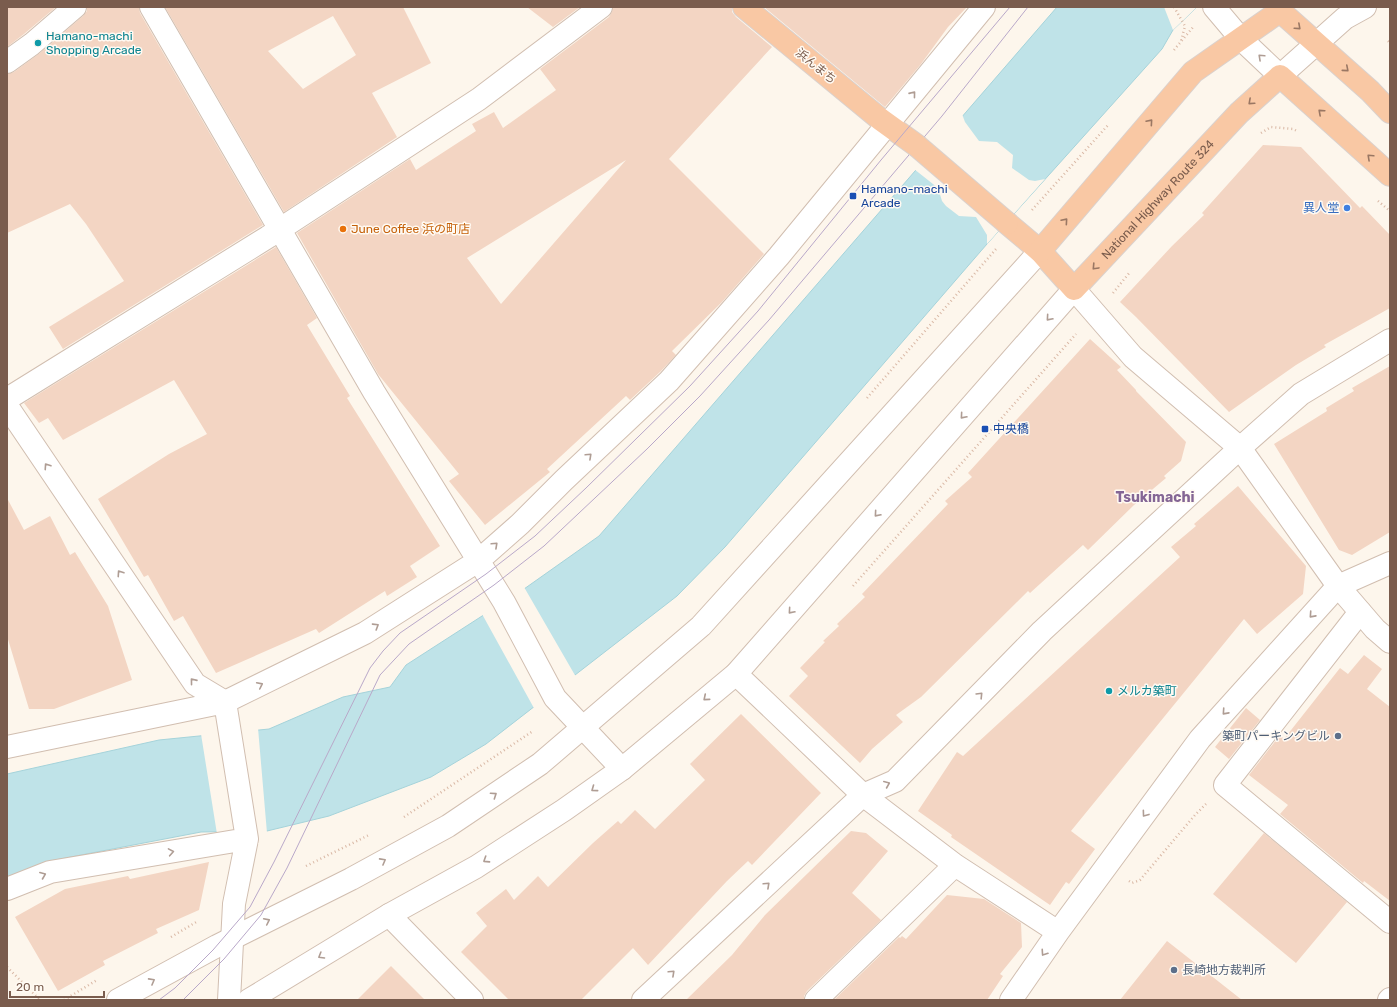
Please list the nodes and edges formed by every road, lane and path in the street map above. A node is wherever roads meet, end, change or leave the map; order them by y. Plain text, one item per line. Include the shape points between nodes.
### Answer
1 (75, 7) edge
2 (151, 7) edge
3 (601, 7) edge
4 (744, 7) edge
5 (984, 7) edge
6 (1174, 7) edge
7 (1214, 7) edge
8 (1365, 7) edge
9 (1280, 8) edge
10 (1195, 26) dead end
11 (1241, 39) junction
12 (1180, 42) junction
13 (1316, 44) junction
14 (1172, 52) dead end
15 (7, 62) edge
16 (1280, 76) junction
17 (1390, 112) edge
18 (1111, 122) dead end
19 (888, 125) junction
20 (1303, 134) dead end
21 (1256, 136) dead end
22 (1390, 175) edge
23 (1373, 196) dead end
24 (1390, 211) edge
25 (1010, 226) junction
26 (280, 229) junction
27 (1040, 250) junction
28 (1132, 270) dead end
29 (1074, 289) junction
30 (1095, 313) junction
31 (1390, 340) edge
32 (7, 399) edge
33 (862, 403) dead end
34 (7, 406) edge
35 (1240, 448) junction
36 (478, 561) junction
37 (1390, 563) edge
38 (1338, 586) junction
39 (848, 591) dead end
40 (1360, 612) junction
41 (1390, 642) edge
42 (736, 674) junction
43 (225, 702) junction
44 (583, 726) junction
45 (538, 728) dead end
46 (7, 747) edge
47 (622, 768) junction
48 (1225, 785) junction
49 (863, 795) junction
50 (398, 820) dead end
51 (370, 835) dead end
52 (247, 839) junction
53 (955, 865) junction
54 (306, 866) dead end
55 (1106, 867) junction
56 (7, 889) edge
57 (389, 915) junction
58 (1390, 922) edge
59 (1058, 932) junction
60 (232, 938) junction
61 (7, 968) edge
62 (40, 1000) edge
63 (118, 1000) edge
64 (229, 1000) edge
65 (249, 1000) edge
66 (472, 1000) edge
67 (643, 1000) edge
68 (816, 1000) edge
69 (1011, 1000) edge

1 - 15 street
2 - 26 street
3 - 26 street via 479,98
4 - 19 highway, 浜んまち
19 -> 5 street
6 - 12 path via 1185,26
7 - 11 street
8 - 13 street via 1345,18
9 - 11 highway
9 -> 13 highway
10 - 12 path
16 -> 11 street
27 -> 11 highway via 1194,72
12 - 14 path
13 - 16 street
13 -> 17 highway
22 -> 16 highway
16 -> 29 highway, National Highway Route 324 via 1239,113
18 - 25 path via 1055,186
19 - 25 highway, bridge via 916,145
36 -> 19 street via 520,524 669,380 779,256
20 - 21 path via 1292,129 1271,127
23 - 24 path
25 - 27 highway
25 - 33 path
26 - 32 street
26 - 36 street via 374,392
27 - 29 highway
27 - 44 street via 701,626
28 - 30 path
29 - 30 street
29 -> 42 street
30 - 35 street via 1133,357
30 - 39 path
31 - 35 street via 1301,394
43 -> 34 street via 195,684
35 - 38 street
49 -> 35 street via 895,781 1042,631
43 -> 36 street via 365,633
36 - 44 street via 504,602 555,698
37 - 38 street
38 - 40 street
38 -> 55 street via 1200,740
40 - 41 street via 1374,629
40 - 48 street
42 -> 47 street
42 - 49 street
43 - 46 street
43 - 52 street
44 - 47 street
60 -> 44 street via 351,879 448,826 540,764
45 - 50 path
47 -> 57 street via 564,810 476,867
48 - 55 path via 1195,815 1140,880 1132,883
48 - 58 street
49 - 53 street
67 -> 49 street
51 - 54 path
56 -> 52 street via 50,872
52 - 60 street via 234,904
53 - 59 street
53 - 68 street
55 - 59 street
57 -> 65 street
57 - 66 street
59 -> 69 street
63 -> 60 street
60 - 64 street
61 - 62 path

